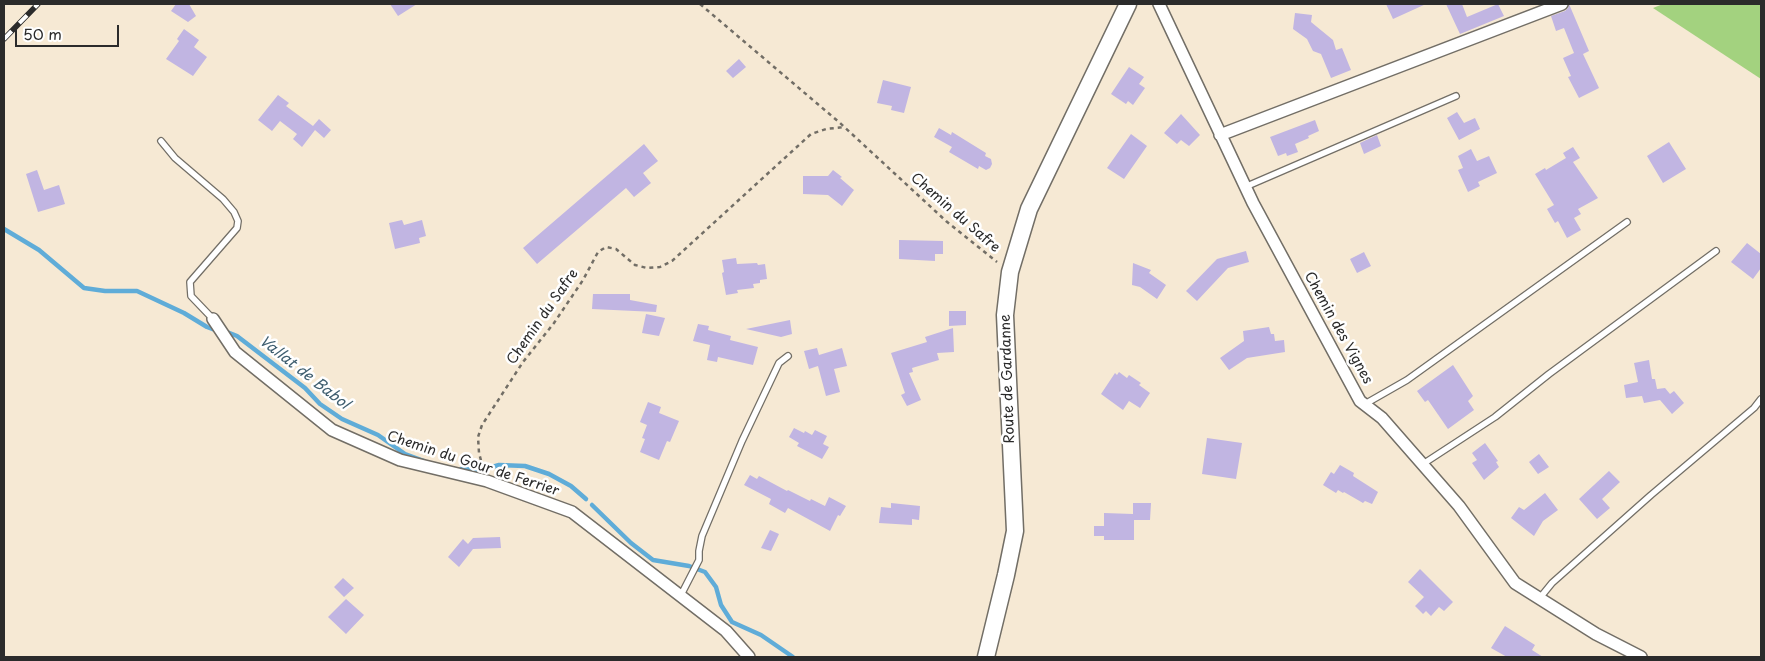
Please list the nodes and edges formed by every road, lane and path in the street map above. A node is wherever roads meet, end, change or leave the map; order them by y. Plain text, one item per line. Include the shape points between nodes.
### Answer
1 (700, 4) edge
2 (1128, 4) edge
3 (1159, 4) edge
4 (1562, 4) edge
5 (1456, 96) dead end
6 (844, 127) junction
7 (1220, 135) junction
8 (161, 141) dead end
9 (1245, 188) junction
10 (1627, 222) dead end
11 (1716, 250) dead end
12 (1010, 272) junction
13 (213, 319) joint
14 (788, 356) dead end
15 (1761, 399) edge
16 (1364, 404) junction
17 (1422, 464) junction
18 (487, 481) junction
19 (681, 595) junction
20 (1539, 599) junction
21 (749, 657) edge
22 (986, 657) edge
23 (1641, 657) edge

1 - 6 path, Chemin du Safre
2 - 12 street, Route de Gardanne via 1029,209
3 - 7 street, Chemin des Vignes
4 - 7 street
5 - 9 lane
6 - 12 path, Chemin du Safre via 946,221
6 - 18 path, Chemin du Safre via 811,134 672,261 660,267 647,268 636,265 616,249 606,247 598,252 554,324 482,425 478,437 479,453
7 - 9 street, Chemin des Vignes
8 - 13 lane via 175,158 223,199 238,221 237,228 190,282 191,296
9 - 16 street, Chemin des Vignes
10 - 16 lane via 1407,380
11 - 17 lane via 1495,417
12 - 22 street, Route de Gardanne via 1005,315 1015,531
13 - 18 street, Chemin du Gour de Ferrier via 235,352 332,430 400,460
14 - 19 lane via 779,362 742,442 702,536 699,560
15 - 20 lane via 1552,583
16 - 17 street, Chemin des Vignes via 1382,418
17 - 20 street, Chemin des Vignes via 1459,506 1515,583
18 - 19 street, Chemin du Gour de Ferrier via 572,512
19 - 21 street, Chemin du Gour de Ferrier via 726,631
20 - 23 street, Chemin des Vignes

